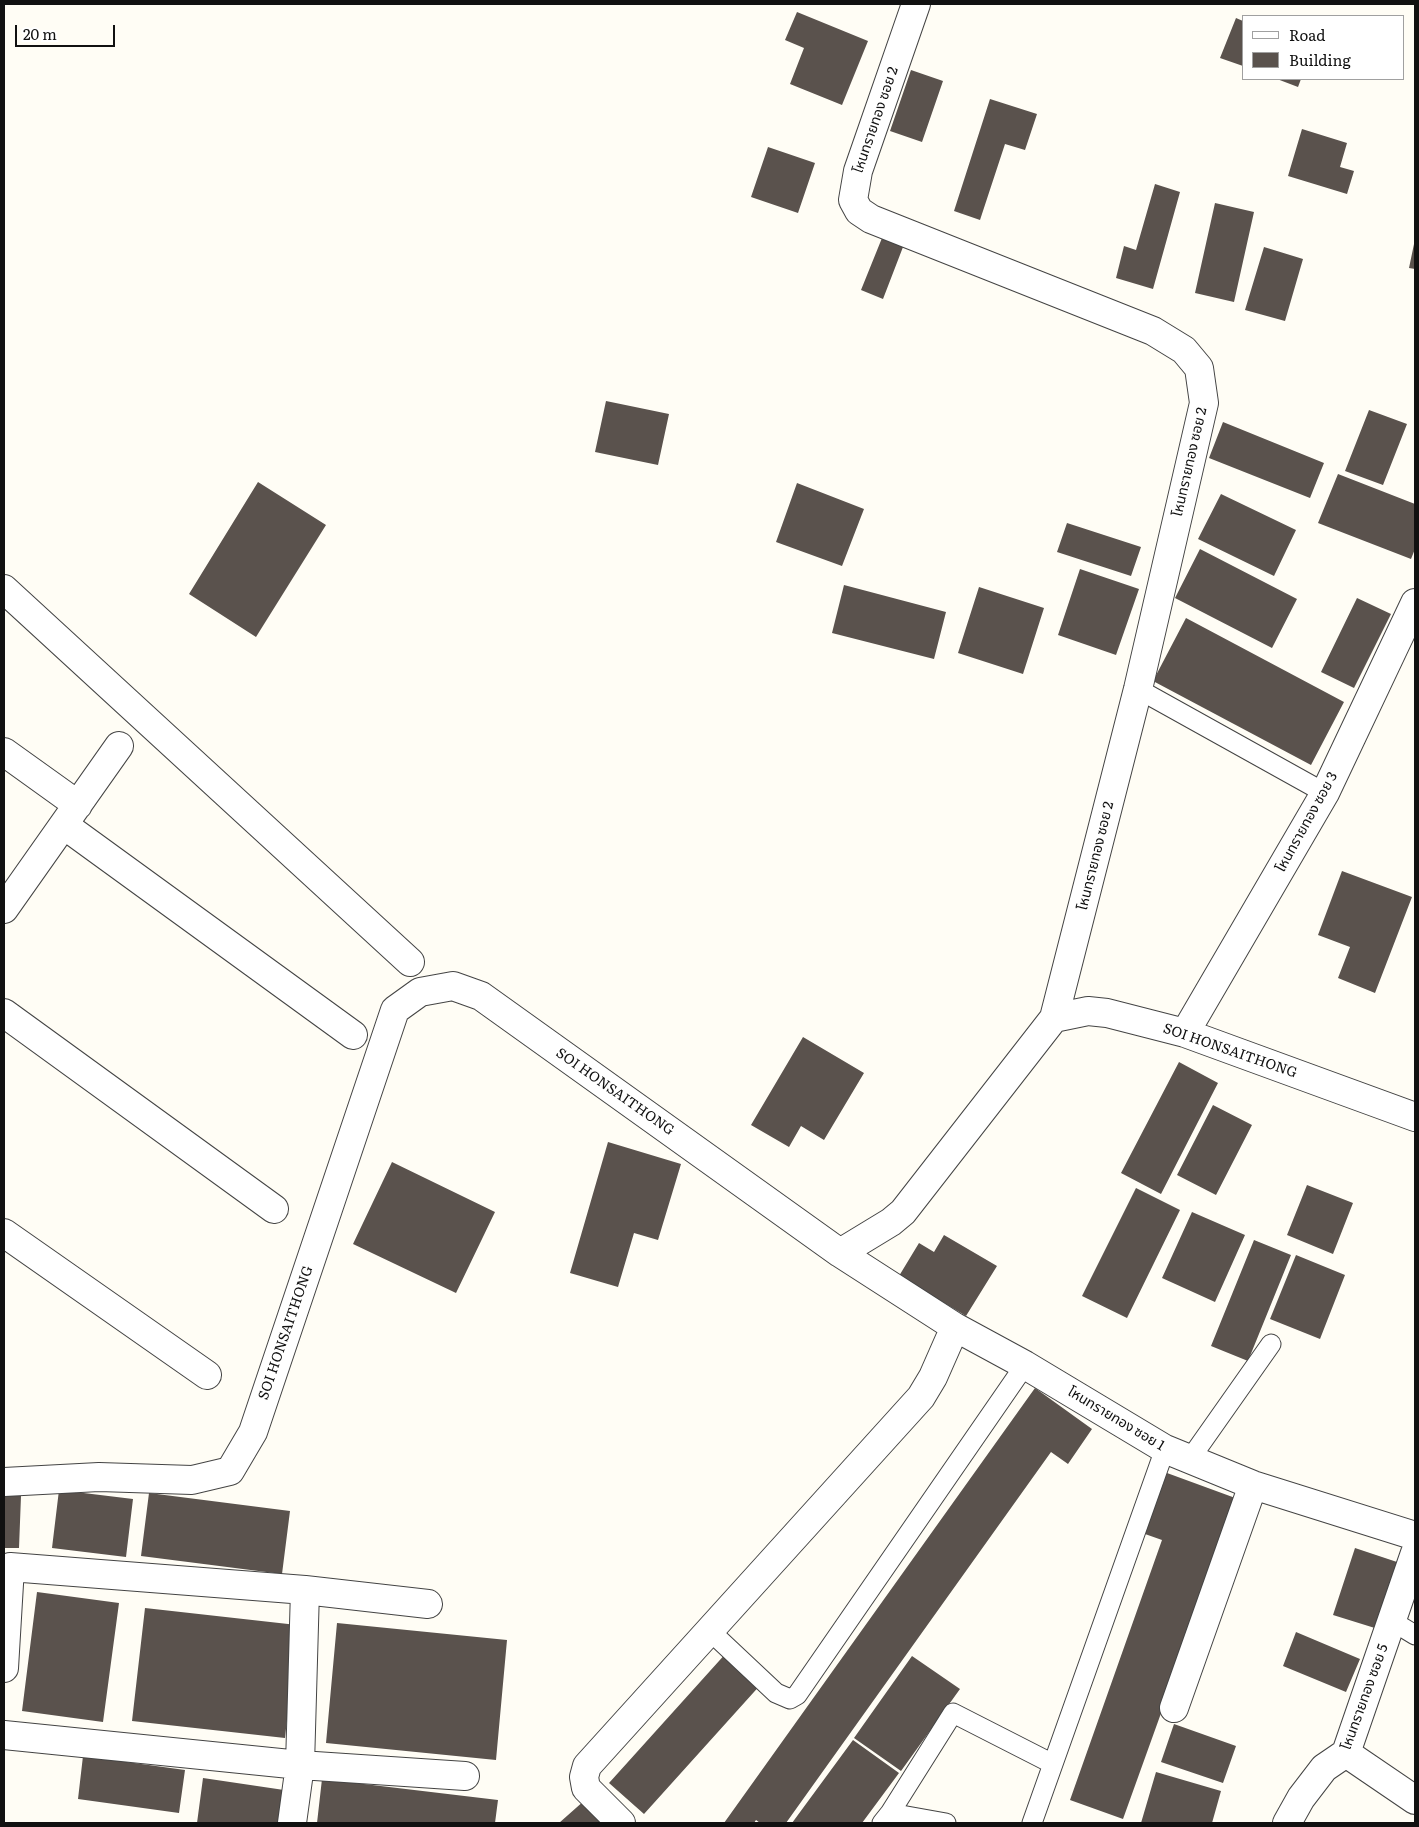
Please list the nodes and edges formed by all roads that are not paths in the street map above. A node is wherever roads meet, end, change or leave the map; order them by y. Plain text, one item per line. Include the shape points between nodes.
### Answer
1 (916, 4) edge
2 (4, 589) edge
3 (1415, 603) edge
4 (1138, 689) junction
5 (119, 746) dead end
6 (4, 752) edge
7 (1325, 793) junction
8 (71, 815) junction
9 (4, 909) edge
10 (410, 962) dead end
11 (4, 1013) edge
12 (1054, 1018) junction
13 (1185, 1033) junction
14 (353, 1035) dead end
15 (1415, 1118) edge
16 (274, 1209) dead end
17 (4, 1233) edge
18 (840, 1253) junction
19 (956, 1327) junction
20 (1271, 1344) dead end
21 (1025, 1364) junction
22 (207, 1376) dead end
23 (1164, 1449) junction
24 (1190, 1459) junction
25 (4, 1482) edge
26 (1252, 1485) junction
27 (1415, 1536) edge
28 (1415, 1553) edge
29 (305, 1590) junction
30 (428, 1604) dead end
31 (1392, 1621) junction
32 (709, 1630) junction
33 (1415, 1635) edge
34 (4, 1668) edge
35 (1174, 1708) dead end
36 (4, 1735) edge
37 (1346, 1753) junction
38 (1053, 1764) junction
39 (300, 1765) junction
40 (465, 1776) dead end
41 (1415, 1800) edge
42 (886, 1818) edge
43 (292, 1823) edge
44 (621, 1823) edge
45 (946, 1823) edge
46 (1032, 1823) edge
47 (1287, 1823) edge

1 - 4 street, โหนทรายทอง ซอย 2 via 858,171 853,200 859,211 871,219 1153,331 1184,350 1199,368 1204,403
2 - 10 street
3 - 7 street, โหนทรายทอง ซอย 3
4 - 7 lane
4 - 12 street, โหนทรายทอง ซอย 2
5 - 8 street
6 - 8 street
7 - 13 street, โหนทรายทอง ซอย 3
8 - 9 street
8 - 14 street
11 - 16 street
12 - 13 street, SOI HONSAITHONG via 1088,1011 1107,1013
12 - 18 street via 903,1212
13 - 15 street, SOI HONSAITHONG
17 - 22 street
18 - 19 street, โหนทรายทอง ซอย 1
18 - 25 street, SOI HONSAITHONG via 481,996 454,986 420,992 395,1010 253,1432 230,1471 192,1480 99,1477
19 - 21 street, โหนทรายทอง ซอย 1
19 - 32 street via 921,1397
20 - 24 lane
21 - 23 street, โหนทรายทอง ซอย 1
21 - 32 lane via 797,1695 790,1699 776,1693
23 - 24 street, โหนทรายทอง ซอย 1
23 - 38 lane
24 - 26 street, โหนทรายทอง ซอย 1
26 - 27 street, โหนทรายทอง ซอย 1
26 - 35 street
28 - 31 street, โหนทรายทอง ซอย 5
29 - 30 street
29 - 34 street via 10,1567
29 - 39 street
31 - 33 lane
31 - 37 street, โหนทรายทอง ซอย 5
32 - 44 street via 587,1766 586,1788
36 - 39 street
37 - 41 street
37 - 47 street, โหนทรายทอง ซอย 5 via 1324,1768
38 - 42 lane via 954,1713
38 - 46 lane
39 - 40 street
39 - 43 street
42 - 45 lane

